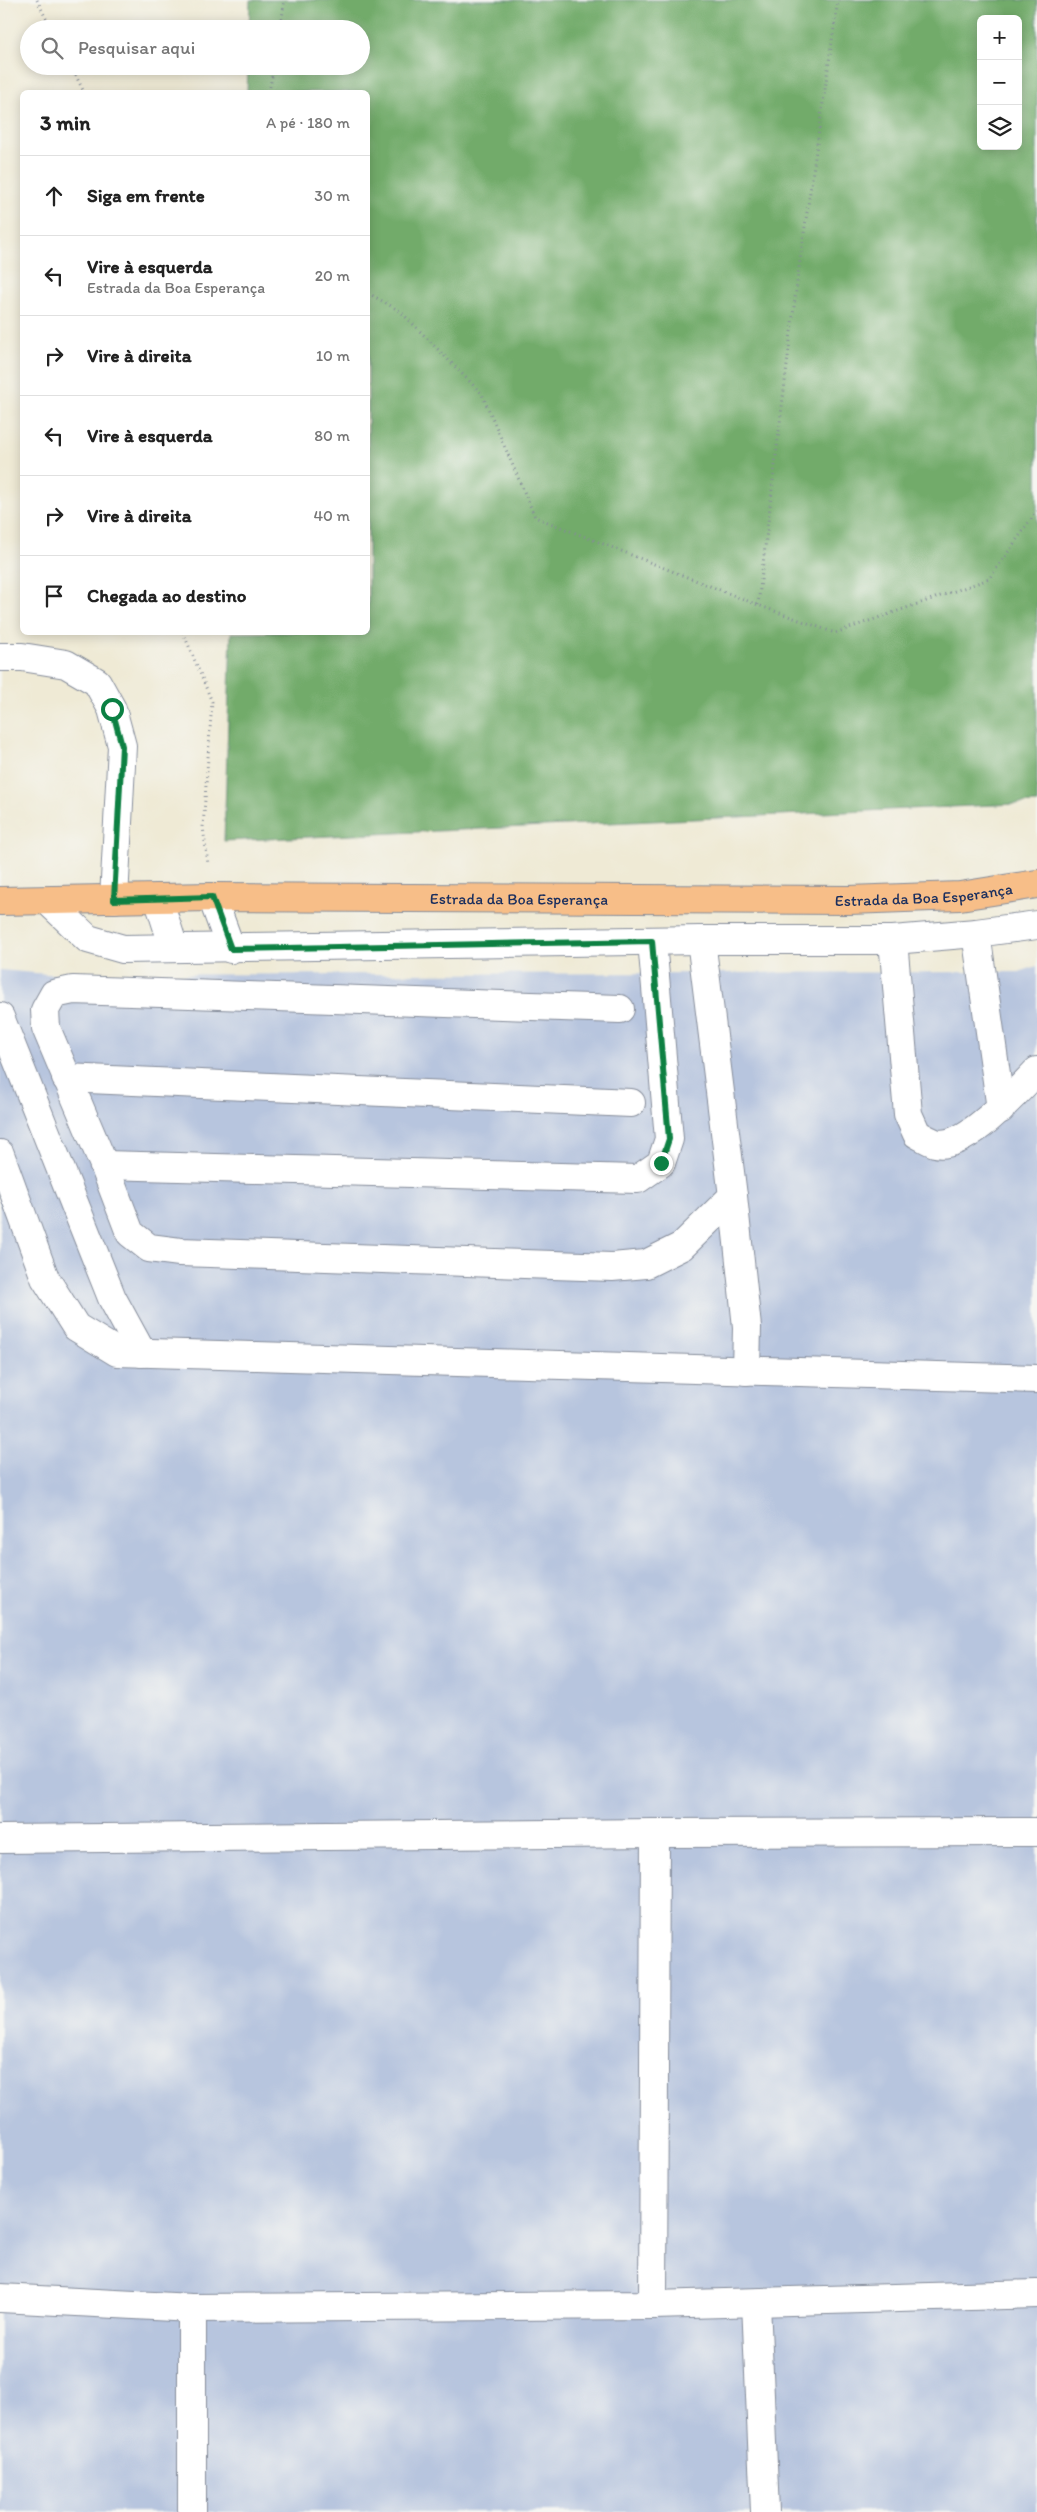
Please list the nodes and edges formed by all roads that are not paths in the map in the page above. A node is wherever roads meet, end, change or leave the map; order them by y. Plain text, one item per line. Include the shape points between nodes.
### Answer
1 (0, 657) edge
2 (1037, 884) edge
3 (212, 897) junction
4 (158, 898) junction
5 (114, 900) junction
6 (0, 901) edge
7 (48, 901) junction
8 (1037, 925) edge
9 (976, 933) junction
10 (701, 940) junction
11 (893, 940) junction
12 (652, 941) junction
13 (174, 948) junction
14 (231, 949) junction
15 (620, 1009) dead end
16 (0, 1017) edge
17 (1037, 1071) edge
18 (66, 1078) junction
19 (631, 1103) dead end
20 (1000, 1108) junction
21 (0, 1154) edge
22 (104, 1165) junction
23 (733, 1196) junction
24 (142, 1353) junction
25 (746, 1371) junction
26 (1037, 1379) edge
27 (1037, 1832) edge
28 (654, 1833) junction
29 (0, 1839) edge
30 (1037, 2294) edge
31 (0, 2298) edge
32 (756, 2303) junction
33 (653, 2305) junction
34 (192, 2308) junction
35 (192, 2512) edge
36 (765, 2512) edge

1 - 5 lane via 66,664 97,682 112,709 122,746
2 - 3 main road, Estrada da Boa Esperança via 960,896 849,900
3 - 4 main road, Estrada da Boa Esperança
3 - 14 lane
4 - 5 main road, Estrada da Boa Esperança
4 - 13 lane
5 - 7 main road, Estrada da Boa Esperança
6 - 7 main road, Estrada da Boa Esperança
7 - 13 lane via 88,939 123,950
8 - 9 lane
9 - 11 lane
9 - 20 lane
10 - 11 lane
10 - 12 lane
10 - 23 lane
11 - 20 lane via 908,1114 917,1134 936,1143 962,1138
12 - 14 lane
12 - 22 lane via 669,1139 661,1163 638,1179
13 - 14 lane
15 - 18 lane via 73,990 54,994 45,1010 46,1028
16 - 24 lane via 112,1298
17 - 20 lane
18 - 19 lane
18 - 22 lane
21 - 24 lane via 46,1278 76,1327 117,1352
22 - 23 lane via 130,1233 149,1248 180,1252 612,1267 646,1264 682,1246
23 - 25 lane via 746,1327
24 - 25 lane
25 - 26 lane
27 - 28 lane
28 - 29 lane
28 - 33 lane
30 - 32 lane
31 - 34 lane
32 - 33 lane
32 - 36 lane
33 - 34 lane
34 - 35 lane

